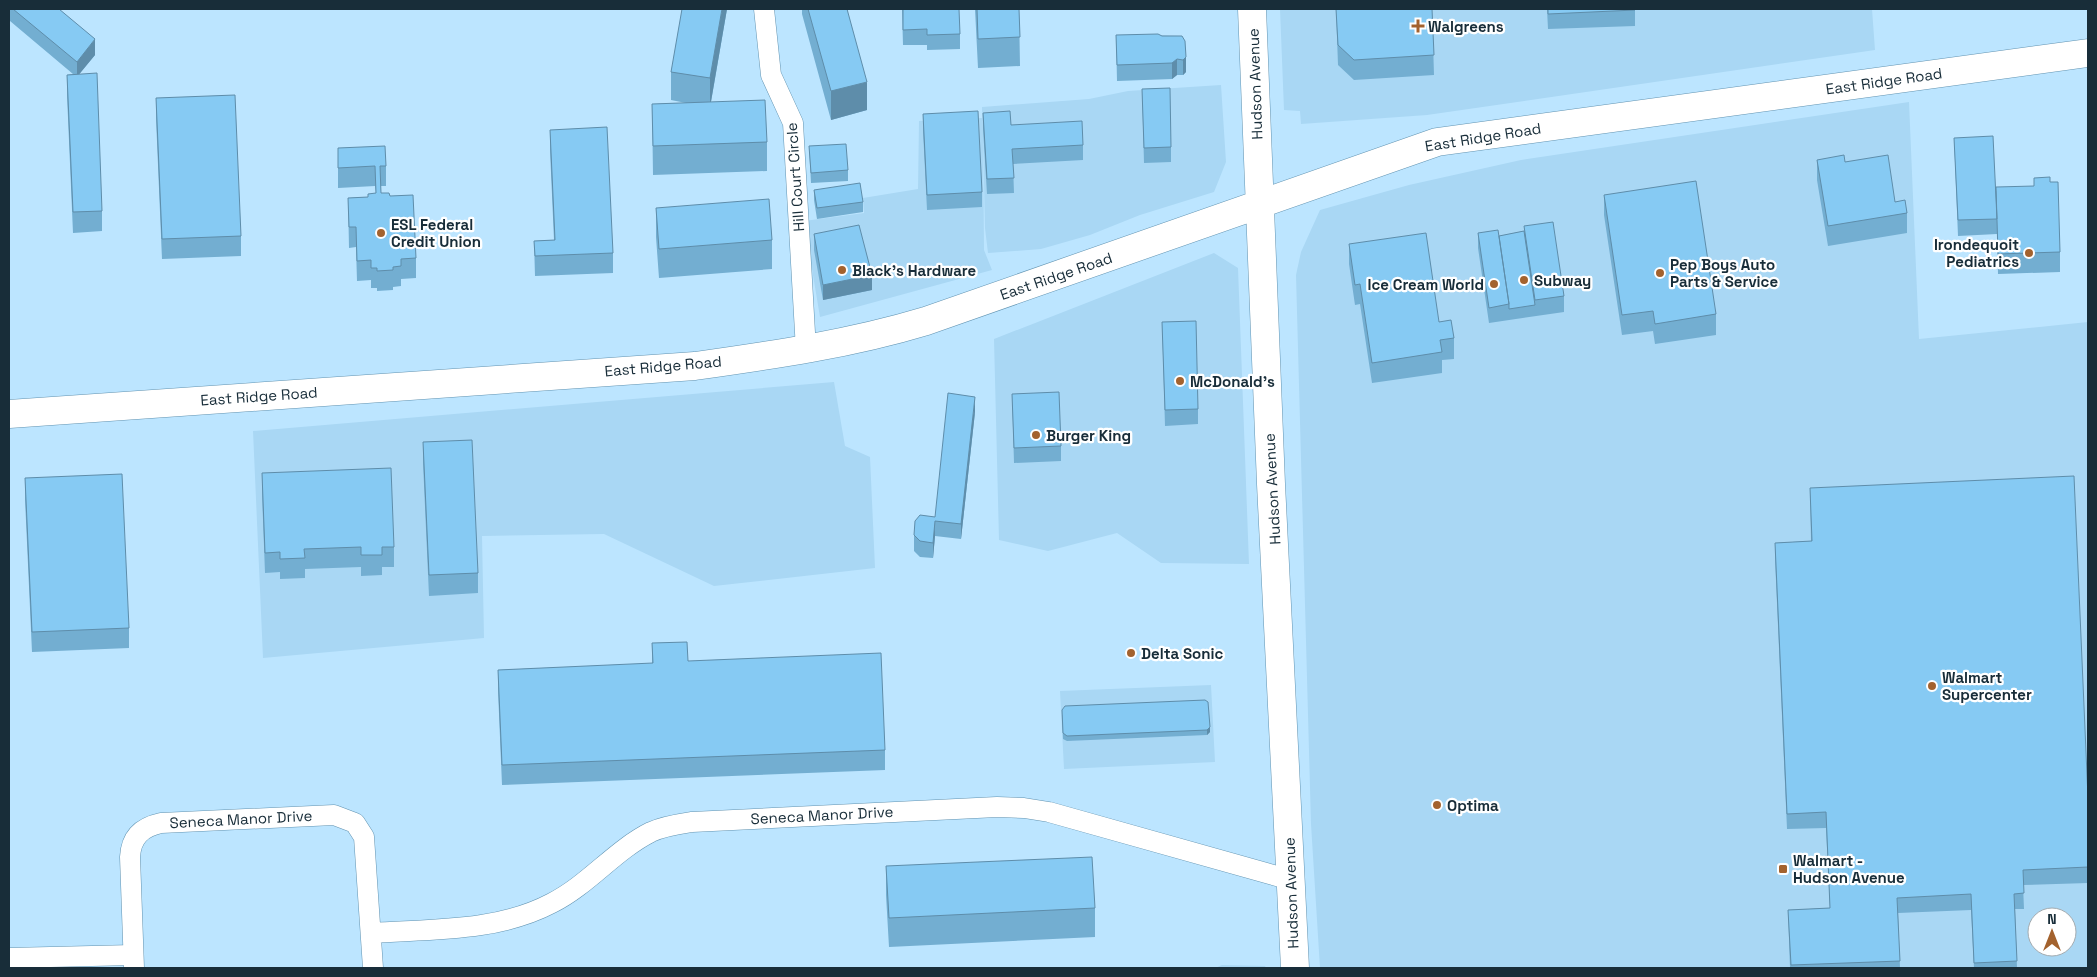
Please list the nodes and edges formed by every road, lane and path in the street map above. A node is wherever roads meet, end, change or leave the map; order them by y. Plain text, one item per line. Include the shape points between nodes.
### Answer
1 (764, 9) edge
2 (1252, 9) edge
3 (2088, 53) edge
4 (1260, 205) junction
5 (806, 350) junction
6 (9, 414) edge
7 (1291, 880) junction
8 (372, 933) junction
9 (9, 958) edge
10 (133, 961) edge
11 (373, 968) edge
12 (1295, 968) edge

1 - 5 street, Hill Court Circle via 771,75 793,123
2 - 4 main road, Hudson Avenue
3 - 4 main road, East Ridge Road via 1437,142
4 - 5 main road, East Ridge Road via 926,322
4 - 7 main road, Hudson Avenue
5 - 6 main road, East Ridge Road via 695,366
7 - 8 street, Seneca Manor Drive via 1049,812 1024,808 692,822 652,832 564,896 527,915 482,925
7 - 12 main road, Hudson Avenue
8 - 10 street, Seneca Manor Drive via 366,845 361,831 348,819 334,815 161,823 140,831 130,848
8 - 11 street, Seneca Manor Drive
9 - 10 street, Seneca Manor Drive

